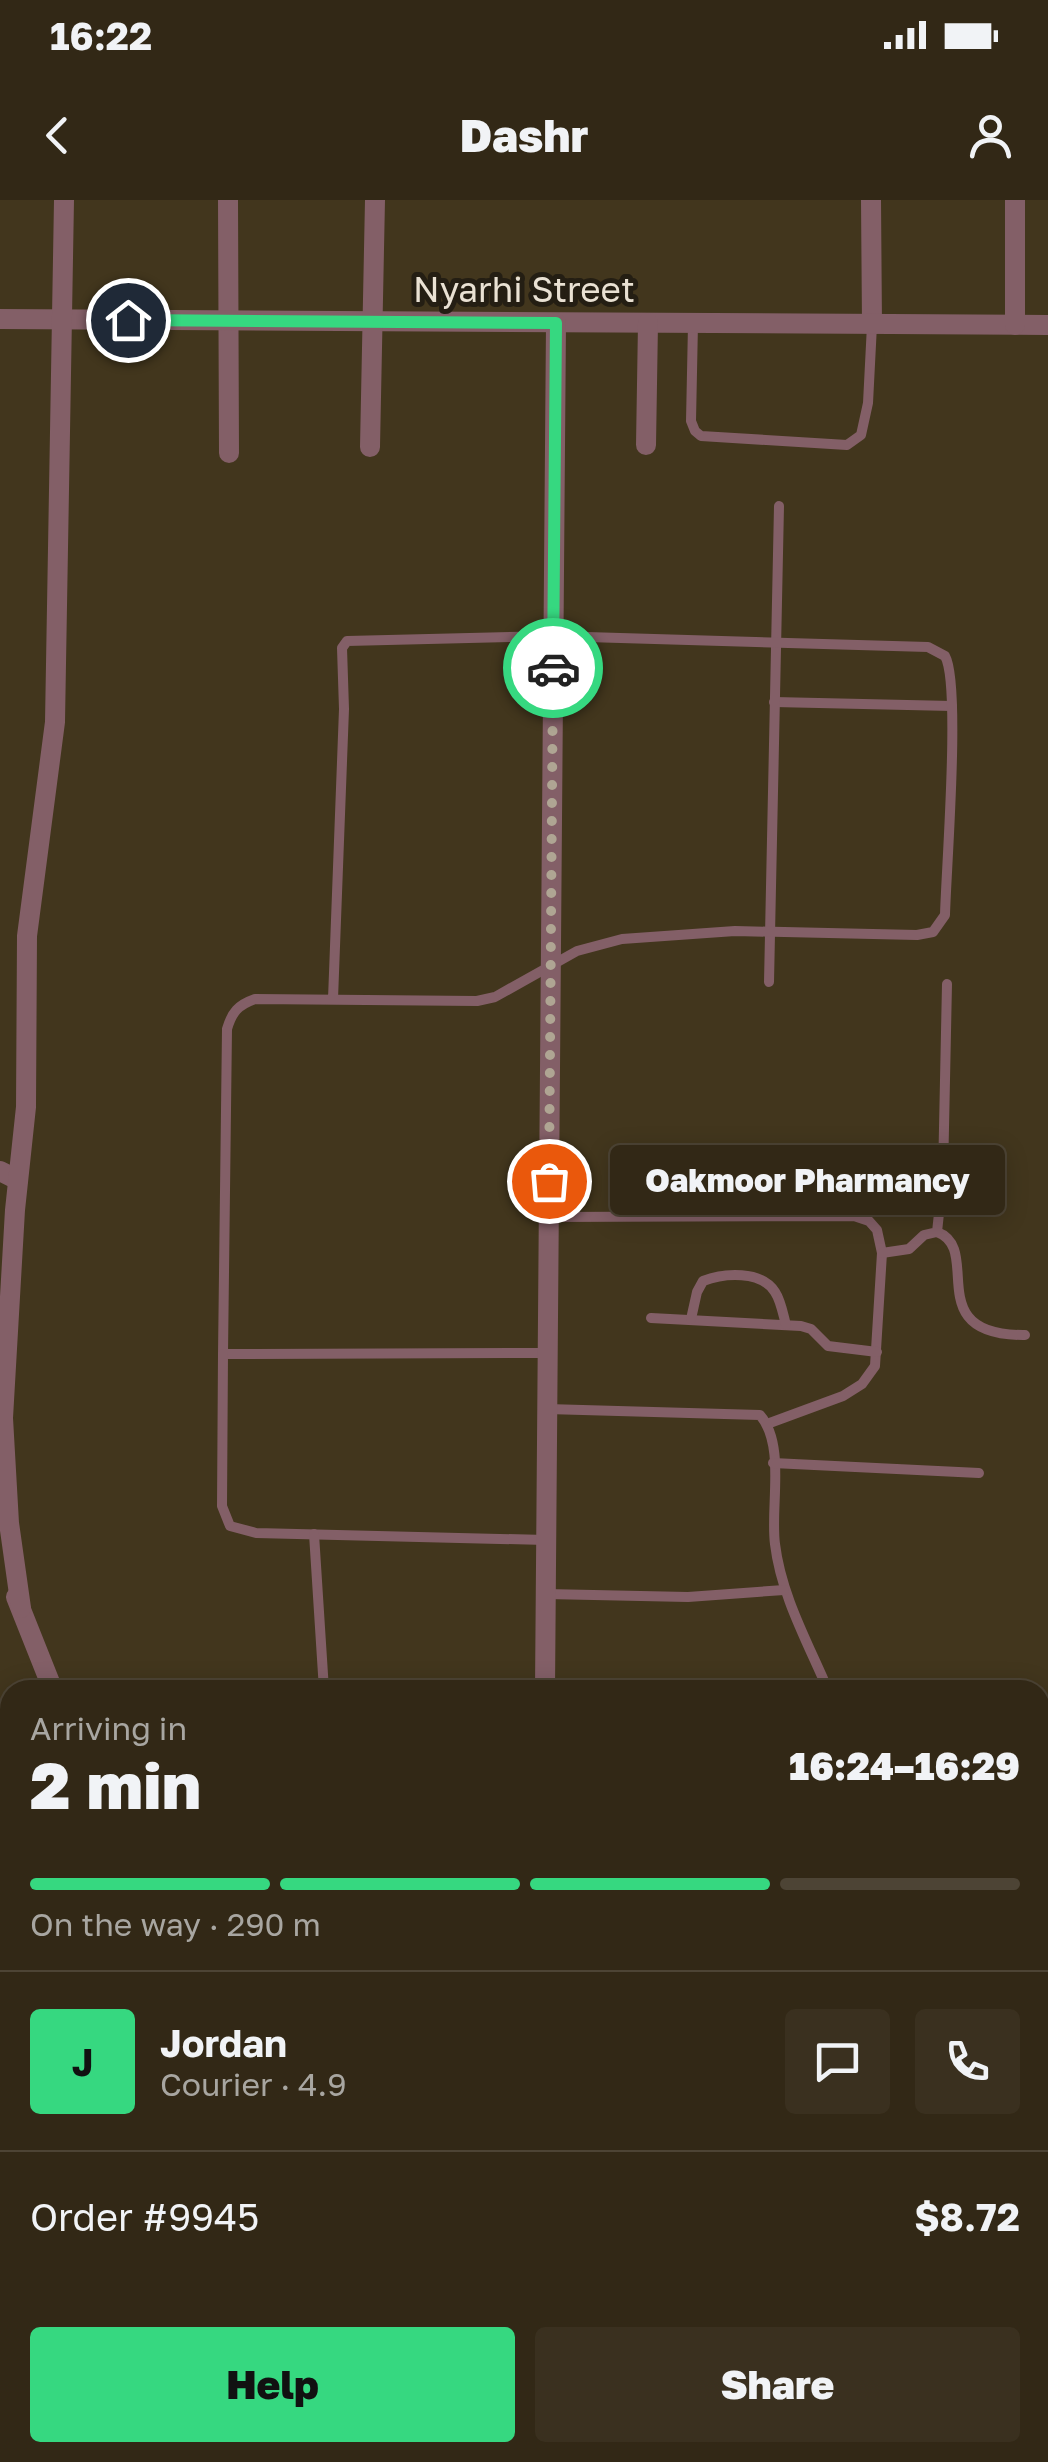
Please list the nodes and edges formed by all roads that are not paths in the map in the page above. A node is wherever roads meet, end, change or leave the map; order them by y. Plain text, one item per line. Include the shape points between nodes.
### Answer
1 (64, 200) edge
2 (228, 200) edge
3 (374, 200) edge
4 (872, 200) edge
5 (1015, 200) edge
6 (62, 318) junction
7 (0, 319) edge
8 (226, 322) junction
9 (372, 322) junction
10 (556, 323) junction
11 (648, 323) junction
12 (692, 324) junction
13 (872, 325) junction
14 (1014, 325) junction
15 (1048, 325) edge
16 (646, 446) dead end
17 (370, 447) dead end
18 (228, 454) dead end
19 (779, 506) dead end
20 (553, 636) junction
21 (776, 643) junction
22 (774, 702) junction
23 (952, 706) junction
24 (768, 932) junction
25 (551, 965) junction
26 (769, 982) dead end
27 (948, 984) dead end
28 (333, 1000) junction
29 (9, 1175) edge
30 (548, 1217) junction
31 (938, 1232) junction
32 (882, 1252) junction
33 (651, 1318) dead end
34 (691, 1318) junction
35 (786, 1324) junction
36 (1024, 1335) dead end
37 (877, 1352) junction
38 (548, 1353) junction
39 (224, 1354) junction
40 (547, 1409) junction
41 (767, 1424) junction
42 (774, 1463) junction
43 (979, 1473) dead end
44 (314, 1534) junction
45 (546, 1540) junction
46 (0, 1558) edge
47 (784, 1590) junction
48 (546, 1594) junction
49 (21, 1608) junction
50 (49, 1680) edge
51 (323, 1680) edge
52 (545, 1680) edge
53 (824, 1680) edge

1 - 6 street
2 - 8 street
3 - 9 street
4 - 13 street
5 - 14 street
6 - 7 street, Nyarhi Street
6 - 8 street, Nyarhi Street
6 - 29 street via 55,722 27,936 26,1107
8 - 9 street, Nyarhi Street
8 - 18 street
9 - 10 street, Nyarhi Street
9 - 17 street
10 - 11 street, Nyarhi Street
10 - 20 street
11 - 12 street, Nyarhi Street
11 - 16 street
12 - 13 street, Nyarhi Street
12 - 13 lane via 692,421 701,436 847,445 861,435 866,417
13 - 14 street, Nyarhi Street
14 - 15 street, Nyarhi Street
19 - 21 lane
20 - 21 lane
20 - 25 street
20 - 28 lane via 359,638 344,644
21 - 22 lane
21 - 23 lane via 936,650 949,663
22 - 23 lane
22 - 24 lane
23 - 24 lane via 940,926 917,935
24 - 25 lane via 622,939
24 - 26 lane
25 - 28 lane via 477,1001
25 - 30 street
27 - 31 lane
28 - 39 lane via 255,999 230,1017
29 - 49 street via 3,1418
30 - 32 lane via 854,1216 877,1230
30 - 38 street
31 - 32 lane via 924,1234 908,1249
31 - 36 lane via 953,1248 968,1318 977,1328
32 - 37 lane
33 - 34 lane
34 - 35 lane
34 - 35 lane via 703,1281 732,1275 770,1286
35 - 37 lane via 811,1330 828,1346
37 - 41 lane via 862,1384
38 - 39 lane
38 - 40 street
39 - 44 lane via 226,1522 256,1533
40 - 41 lane via 750,1413
40 - 45 street
41 - 42 lane
42 - 43 lane
42 - 47 lane via 774,1539
44 - 45 lane
44 - 51 lane
45 - 48 street
46 - 49 street
47 - 48 lane via 688,1597
47 - 53 lane
48 - 52 street
49 - 50 street

